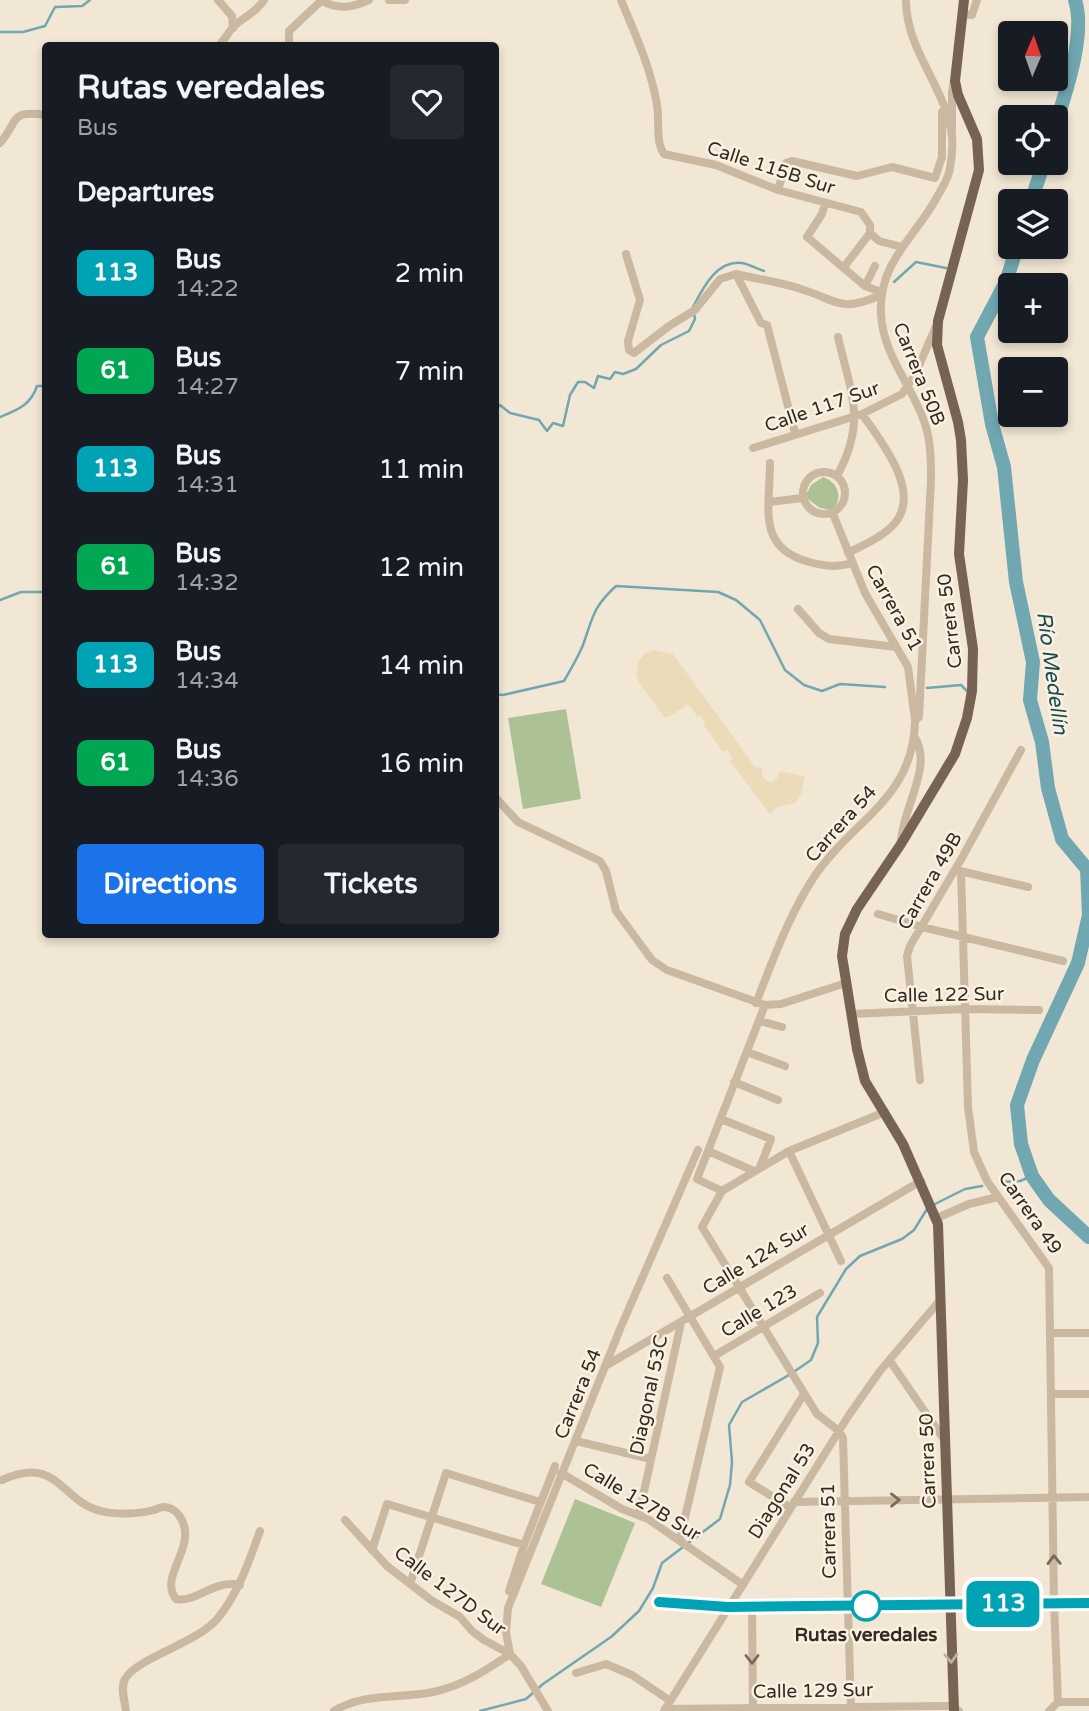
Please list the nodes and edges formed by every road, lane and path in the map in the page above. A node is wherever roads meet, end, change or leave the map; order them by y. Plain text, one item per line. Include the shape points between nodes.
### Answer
1 (218, 0) edge
2 (264, 0) edge
3 (369, 0) edge
4 (389, 0) edge
5 (405, 0) edge
6 (621, 0) edge
7 (906, 0) edge
8 (964, 0) edge
9 (977, 0) edge
10 (321, 1) edge
11 (962, 14) junction
12 (233, 28) junction
13 (225, 42) edge
14 (289, 42) edge
15 (956, 76) junction
16 (944, 108) junction
17 (42, 115) edge
18 (952, 134) junction
19 (0, 143) edge
20 (778, 190) junction
21 (825, 202) junction
22 (870, 233) junction
23 (902, 247) junction
24 (626, 254) dead end
25 (875, 266) dead end
26 (844, 267) junction
27 (736, 274) junction
28 (866, 286) junction
29 (881, 294) junction
30 (938, 321) junction
31 (838, 337) dead end
32 (908, 388) junction
33 (859, 415) junction
34 (795, 433) junction
35 (753, 448) dead end
36 (770, 463) dead end
37 (837, 477) junction
38 (802, 498) junction
39 (770, 502) junction
40 (833, 514) junction
41 (848, 553) junction
42 (852, 563) junction
43 (798, 609) dead end
44 (896, 647) junction
45 (915, 720) junction
46 (914, 736) junction
47 (1021, 750) dead end
48 (898, 783) joint
49 (499, 801) edge
50 (901, 844) junction
51 (958, 870) junction
52 (1028, 887) dead end
53 (877, 914) dead end
54 (922, 927) junction
55 (963, 936) junction
56 (1063, 961) dead end
57 (846, 983) junction
58 (761, 1004) junction
59 (966, 1009) junction
60 (1038, 1010) dead end
61 (912, 1011) junction
62 (851, 1014) junction
63 (760, 1021) junction
64 (782, 1027) dead end
65 (747, 1052) junction
66 (785, 1066) dead end
67 (920, 1080) dead end
68 (734, 1082) junction
69 (778, 1100) dead end
70 (885, 1112) junction
71 (721, 1119) junction
72 (708, 1151) junction
73 (789, 1151) junction
74 (703, 1164) junction
75 (757, 1170) junction
76 (920, 1181) junction
77 (722, 1191) junction
78 (998, 1197) junction
79 (936, 1215) junction
80 (829, 1234) junction
81 (841, 1261) dead end
82 (667, 1278) dead end
83 (738, 1287) junction
84 (820, 1293) dead end
85 (941, 1299) junction
86 (690, 1317) junction
87 (681, 1323) junction
88 (764, 1327) junction
89 (1052, 1333) junction
90 (1089, 1333) edge
91 (714, 1356) junction
92 (890, 1361) junction
93 (607, 1366) junction
94 (804, 1394) junction
95 (1051, 1394) junction
96 (1089, 1394) edge
97 (839, 1431) junction
98 (576, 1441) junction
99 (945, 1441) junction
100 (651, 1459) junction
101 (558, 1469) junction
102 (2, 1480) dead end
103 (1089, 1497) edge
104 (1052, 1498) junction
105 (947, 1500) junction
106 (844, 1501) junction
107 (540, 1502) junction
108 (792, 1505) junction
109 (639, 1514) junction
110 (432, 1517) junction
111 (345, 1521) dead end
112 (260, 1531) dead end
113 (681, 1540) junction
114 (524, 1545) junction
115 (372, 1550) junction
116 (410, 1584) junction
117 (741, 1584) junction
118 (240, 1585) junction
119 (659, 1602) dead end
120 (1054, 1603) junction
121 (1089, 1603) edge
122 (949, 1604) junction
123 (847, 1605) junction
124 (752, 1606) junction
125 (728, 1607) junction
126 (510, 1654) junction
127 (576, 1673) dead end
128 (669, 1700) junction
129 (1058, 1702) junction
130 (1089, 1702) edge
131 (752, 1709) edge
132 (851, 1709) edge
133 (955, 1709) edge
134 (664, 1710) edge
135 (127, 1711) edge
136 (334, 1711) edge
137 (548, 1711) edge
138 (1049, 1711) edge

1 - 12 street via 232,16
2 - 12 street
3 - 10 street via 340,8
4 - 5 street
6 - 20 street, Calle 115B Sur via 646,59 664,154 716,165
7 - 16 street, Carrera 50B via 913,41
8 - 11 main road, Carrera 50
9 - 11 street via 972,15
10 - 14 street via 289,31
11 - 15 main road, Carrera 50
12 - 13 street
15 - 18 street
15 - 30 main road, Carrera 50 via 958,95 977,139 979,170
16 - 18 street, Carrera 50B
16 - 20 street via 942,157 936,177 892,167 857,176 792,161 786,163
17 - 19 street via 21,113
18 - 23 street, Carrera 50B via 949,174
20 - 21 street, Calle 115B Sur
21 - 22 street, Calle 115B Sur via 861,212
21 - 26 street via 807,237
22 - 23 street, Calle 115B Sur via 879,241
22 - 26 street
23 - 29 street, Carrera 50B via 890,265
24 - 27 street via 640,300 628,341 634,353 695,310 720,279
25 - 28 street
26 - 28 street
27 - 29 street via 802,289 838,304 864,303
27 - 34 street via 761,323 767,325
28 - 29 street
29 - 32 street, Carrera 50B via 882,333
30 - 32 street, Calle 117 Sur
30 - 50 main road, Carrera 50 via 937,345 961,440 959,554 973,649 973,681 955,754
31 - 33 street
32 - 33 street, Calle 117 Sur
32 - 45 street, Carrera 50B via 926,425 931,470 919,717
33 - 34 street, Calle 117 Sur
33 - 37 street
33 - 41 street via 891,457 902,484 900,514 884,533
34 - 35 street, Calle 117 Sur
36 - 39 street
37 - 38 street via 820,472 812,476 805,482
37 - 40 street via 846,496
38 - 39 street
38 - 40 street via 808,508
39 - 42 street via 769,527 780,550 814,564 839,567
40 - 41 street, Carrera 51
41 - 42 street, Carrera 51
42 - 44 street, Carrera 51
43 - 44 street via 829,639
44 - 45 street, Carrera 51 via 908,667
45 - 46 street, Carrera 50B
46 - 48 street, Carrera 50B
46 - 50 street via 922,759
47 - 51 street, Carrera 49B
48 - 58 street, Carrera 54 via 813,879 793,915
49 - 58 street via 518,822 600,861 616,911 652,960 667,970
50 - 57 main road, Carrera 50 via 849,923 842,956
51 - 52 street
51 - 54 street, Carrera 49B
51 - 55 street, Carrera 49
53 - 54 street
54 - 55 street
54 - 61 street, Carrera 49B via 907,956
55 - 56 street
55 - 59 street, Carrera 49
57 - 58 street via 781,1004
57 - 62 main road, Carrera 50
58 - 63 street, Carrera 54
59 - 60 street, Calle 122 Sur
59 - 61 street, Calle 122 Sur
59 - 78 street, Carrera 49 via 974,1152
61 - 62 street, Calle 122 Sur
61 - 67 street, Carrera 49B
62 - 70 main road, Carrera 50 via 865,1081
63 - 64 street
63 - 65 street, Carrera 54
65 - 66 street
65 - 68 street, Carrera 54
68 - 69 street
68 - 71 street, Carrera 54
70 - 73 street
70 - 76 main road, Carrera 50
71 - 72 street, Carrera 54
71 - 75 street via 771,1139
72 - 74 street, Carrera 54
72 - 75 street
73 - 75 street
73 - 80 street
74 - 77 street, Carrera 54 via 697,1179
74 - 93 street, Carrera 54 via 698,1150
75 - 77 street
76 - 79 main road, Carrera 50
76 - 80 street, Calle 124 Sur
77 - 83 street via 702,1227
78 - 79 street
78 - 89 street, Carrera 49 via 1049,1268
79 - 85 main road, Carrera 50
80 - 81 street
80 - 83 street, Calle 124 Sur
82 - 86 street
83 - 86 street, Calle 124 Sur
83 - 88 street
84 - 88 street, Calle 123
85 - 92 street, Diagonal 53
85 - 99 main road, Carrera 50
86 - 87 street, Calle 124 Sur
86 - 91 street
87 - 93 street, Calle 124 Sur
87 - 100 street, Diagonal 53C
88 - 91 street, Calle 123
88 - 94 street
89 - 90 street
89 - 95 street, Carrera 49
91 - 113 street via 720,1367
92 - 97 street, Diagonal 53
92 - 99 street
93 - 98 street, Carrera 54
94 - 97 street via 817,1414
94 - 108 street via 748,1482
95 - 96 street
95 - 104 street, Carrera 49
97 - 106 street, Carrera 51
97 - 108 street, Diagonal 53
98 - 100 street
98 - 101 street, Carrera 54
99 - 105 main road, Carrera 50
100 - 109 street, Diagonal 53C
101 - 107 street, Carrera 54
101 - 109 street, Calle 127B Sur via 622,1509
101 - 126 street, Carrera 54 via 508,1608
102 - 118 street via 24,1472 50,1477 87,1507 104,1512 171,1508 182,1521 185,1543 172,1576 170,1590 176,1599 186,1600 217,1585
103 - 104 street
104 - 105 street
120 -> 104 street, Carrera 49
106 -> 105 street
105 - 122 main road, Carrera 50
106 - 108 street
106 - 123 street, Carrera 51
107 - 110 street via 446,1473
107 - 114 street, Carrera 54
108 - 117 street, Diagonal 53
109 - 113 street, Calle 127B Sur
110 - 114 street
110 - 115 street via 387,1504
110 - 116 street
111 - 115 street, Calle 127D Sur
112 - 118 street
113 - 117 street, Calle 127B Sur
114 - 126 street, Carrera 54 via 501,1624
115 - 116 street, Calle 127D Sur
116 - 126 street, Calle 127D Sur
117 - 125 street, Diagonal 53
118 - 135 street via 209,1628 125,1678
119 - 125 street
120 - 121 main road
120 - 122 main road
120 - 129 street, Carrera 49
122 - 123 street
122 -> 133 main road, Carrera 50
123 - 124 street
123 - 132 street, Carrera 51
124 - 125 street
124 -> 131 street
125 - 128 street, Diagonal 53
126 - 136 street via 444,1689 362,1699
126 - 137 street, Carrera 54
127 - 128 street via 606,1664
128 - 134 street, Diagonal 53
129 - 130 street
129 - 138 street
131 - 132 street, Calle 129 Sur
131 - 134 street, Calle 129 Sur
132 - 133 street, Calle 129 Sur

